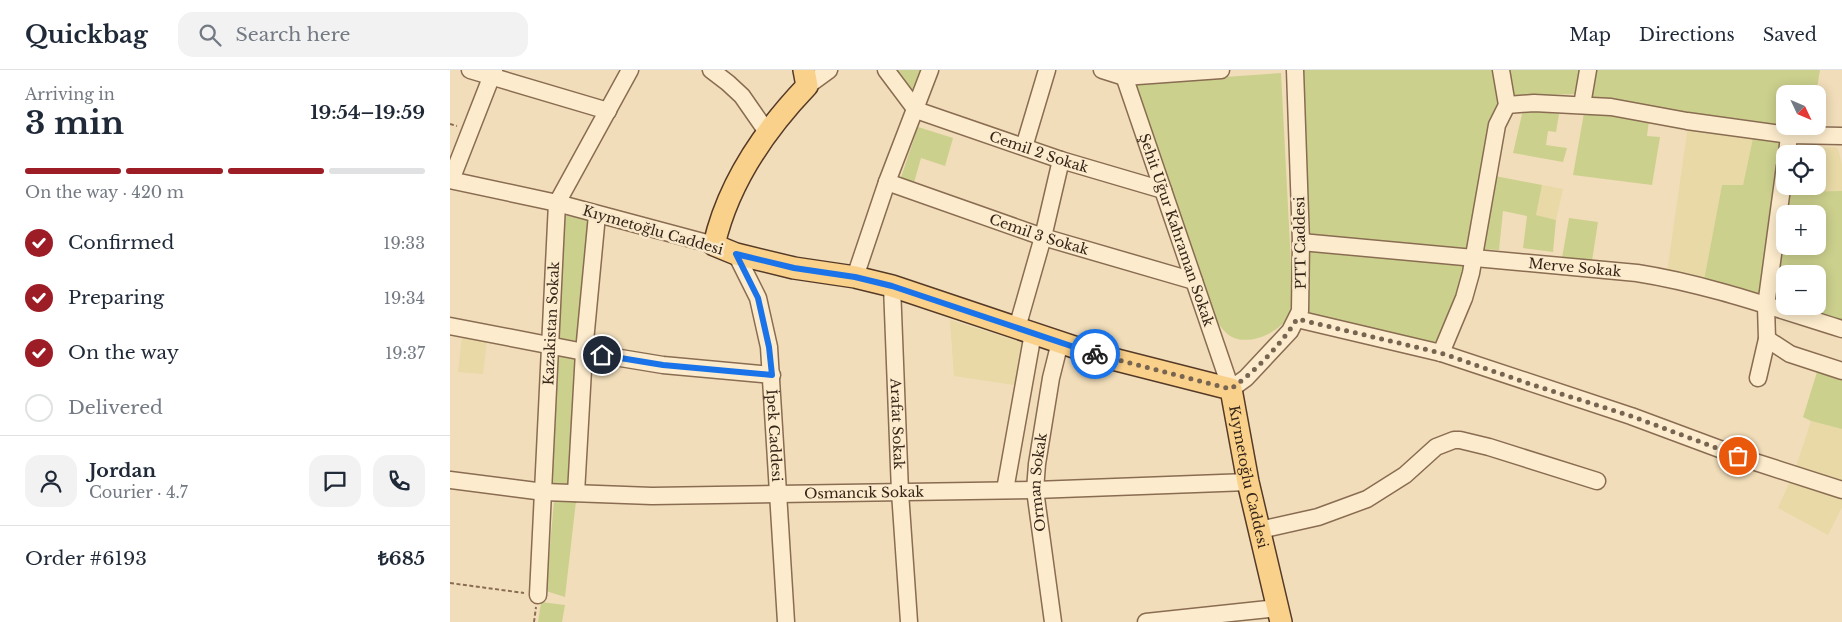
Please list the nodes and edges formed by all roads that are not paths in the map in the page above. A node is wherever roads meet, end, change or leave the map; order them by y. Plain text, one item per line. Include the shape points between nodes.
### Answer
1 (470, 70) edge
2 (630, 70) edge
3 (711, 70) edge
4 (829, 70) edge
5 (886, 70) edge
6 (930, 70) edge
7 (1047, 70) edge
8 (1102, 70) edge
9 (1221, 70) edge
10 (1295, 70) edge
11 (1501, 70) edge
12 (1588, 70) edge
13 (493, 73) edge
14 (1123, 74) edge
15 (806, 78) edge
16 (1506, 105) junction
17 (1582, 106) junction
18 (916, 110) junction
19 (608, 111) junction
20 (767, 132) junction
21 (1776, 133) edge
22 (1789, 135) joint
23 (1842, 136) edge
24 (1788, 145) edge
25 (1024, 147) junction
26 (1062, 160) junction
27 (450, 180) edge
28 (887, 182) junction
29 (1163, 190) junction
30 (1781, 195) edge
31 (557, 203) junction
32 (597, 215) junction
33 (1043, 237) junction
34 (1301, 242) junction
35 (714, 245) junction
36 (736, 254) junction
37 (1474, 258) junction
38 (855, 277) junction
39 (1194, 280) junction
40 (892, 286) junction
41 (1766, 306) junction
42 (1297, 319) junction
43 (450, 326) edge
44 (1842, 329) edge
45 (1025, 330) junction
46 (1767, 339) junction
47 (1060, 342) junction
48 (551, 345) junction
49 (584, 352) junction
50 (1441, 353) junction
51 (1842, 371) edge
52 (772, 375) junction
53 (1758, 378) dead end
54 (1231, 389) junction
55 (450, 480) edge
56 (1597, 481) dead end
57 (1248, 482) junction
58 (1005, 490) junction
59 (1036, 490) junction
60 (1842, 490) edge
61 (544, 492) junction
62 (900, 492) junction
63 (576, 493) junction
64 (777, 495) junction
65 (1260, 530) junction
66 (538, 595) road end
67 (1279, 615) edge
68 (786, 622) edge
69 (908, 622) edge
70 (1053, 622) edge
71 (1146, 622) edge

1 - 13 street
2 - 19 street, Kazakistan Sokak
3 - 20 street via 742,96
4 - 15 street
5 - 18 street
6 - 18 street
7 - 25 street
8 - 14 street
9 - 14 street
10 - 34 street, PTT Caddesi
11 - 16 street
12 - 17 street
13 - 19 street
13 - 27 street
14 - 29 street, Şehit Uğur Kahraman Sokak
15 - 20 main road
16 - 17 street
16 - 37 street via 1497,125
17 - 21 street
18 - 25 street, Cemil 2 Sokak
18 - 28 street
19 - 31 street, Kazakistan Sokak
20 - 35 main road via 739,176 723,212
22 - 23 street
22 - 24 street
25 - 26 street, Cemil 2 Sokak
26 - 29 street, Cemil 2 Sokak
26 - 33 street
27 - 31 street, Kıymetoğlu Caddesi
28 - 33 street, Cemil 3 Sokak
28 - 38 street
29 - 39 street, Şehit Uğur Kahraman Sokak
30 - 41 street
31 - 32 street, Kıymetoğlu Caddesi
31 - 48 street, Kazakistan Sokak
32 - 35 street, Kıymetoğlu Caddesi
32 - 49 street
33 - 39 street, Cemil 3 Sokak
33 - 45 street
34 - 37 street, Merve Sokak
34 - 42 street, PTT Caddesi via 1301,304
35 - 36 main road, Kıymetoğlu Caddesi
36 - 38 main road, Kıymetoğlu Caddesi via 794,268
36 - 52 street, İpek Caddesi via 758,298
37 - 41 street, Merve Sokak via 1637,273 1710,289
37 - 50 street via 1464,298
38 - 40 main road, Kıymetoğlu Caddesi
39 - 54 street, Şehit Uğur Kahraman Sokak
40 - 45 main road, Kıymetoğlu Caddesi
40 - 62 street, Arafat Sokak
41 - 44 street, Merve Sokak
41 - 46 street
42 - 50 street
42 - 54 street, PTT Caddesi via 1246,378
43 - 48 street
45 - 47 main road, Kıymetoğlu Caddesi
45 - 58 street
46 - 51 street via 1790,354
46 - 53 street
47 - 54 main road, Kıymetoğlu Caddesi via 1100,356
47 - 59 street, Orman Sokak via 1037,464
48 - 49 street
48 - 61 street, Kazakistan Sokak
49 - 52 street via 663,365
49 - 63 street
50 - 60 street
52 - 64 street, İpek Caddesi
54 - 57 main road, Kıymetoğlu Caddesi
55 - 61 street, Osmancık Sokak
56 - 65 street via 1489,447 1454,440 1436,448 1405,475 1366,499 1335,512
57 - 59 street, Osmancık Sokak
57 - 65 main road, Kıymetoğlu Caddesi
58 - 59 street, Osmancık Sokak
58 - 62 street, Osmancık Sokak
59 - 70 street, Orman Sokak
61 - 63 street, Osmancık Sokak
61 - 66 street, Kazakistan Sokak
62 - 64 street, Osmancık Sokak
62 - 69 street, Arafat Sokak
63 - 64 street, Osmancık Sokak
64 - 68 street, İpek Caddesi
65 - 67 main road, Kıymetoğlu Caddesi
67 - 71 street

